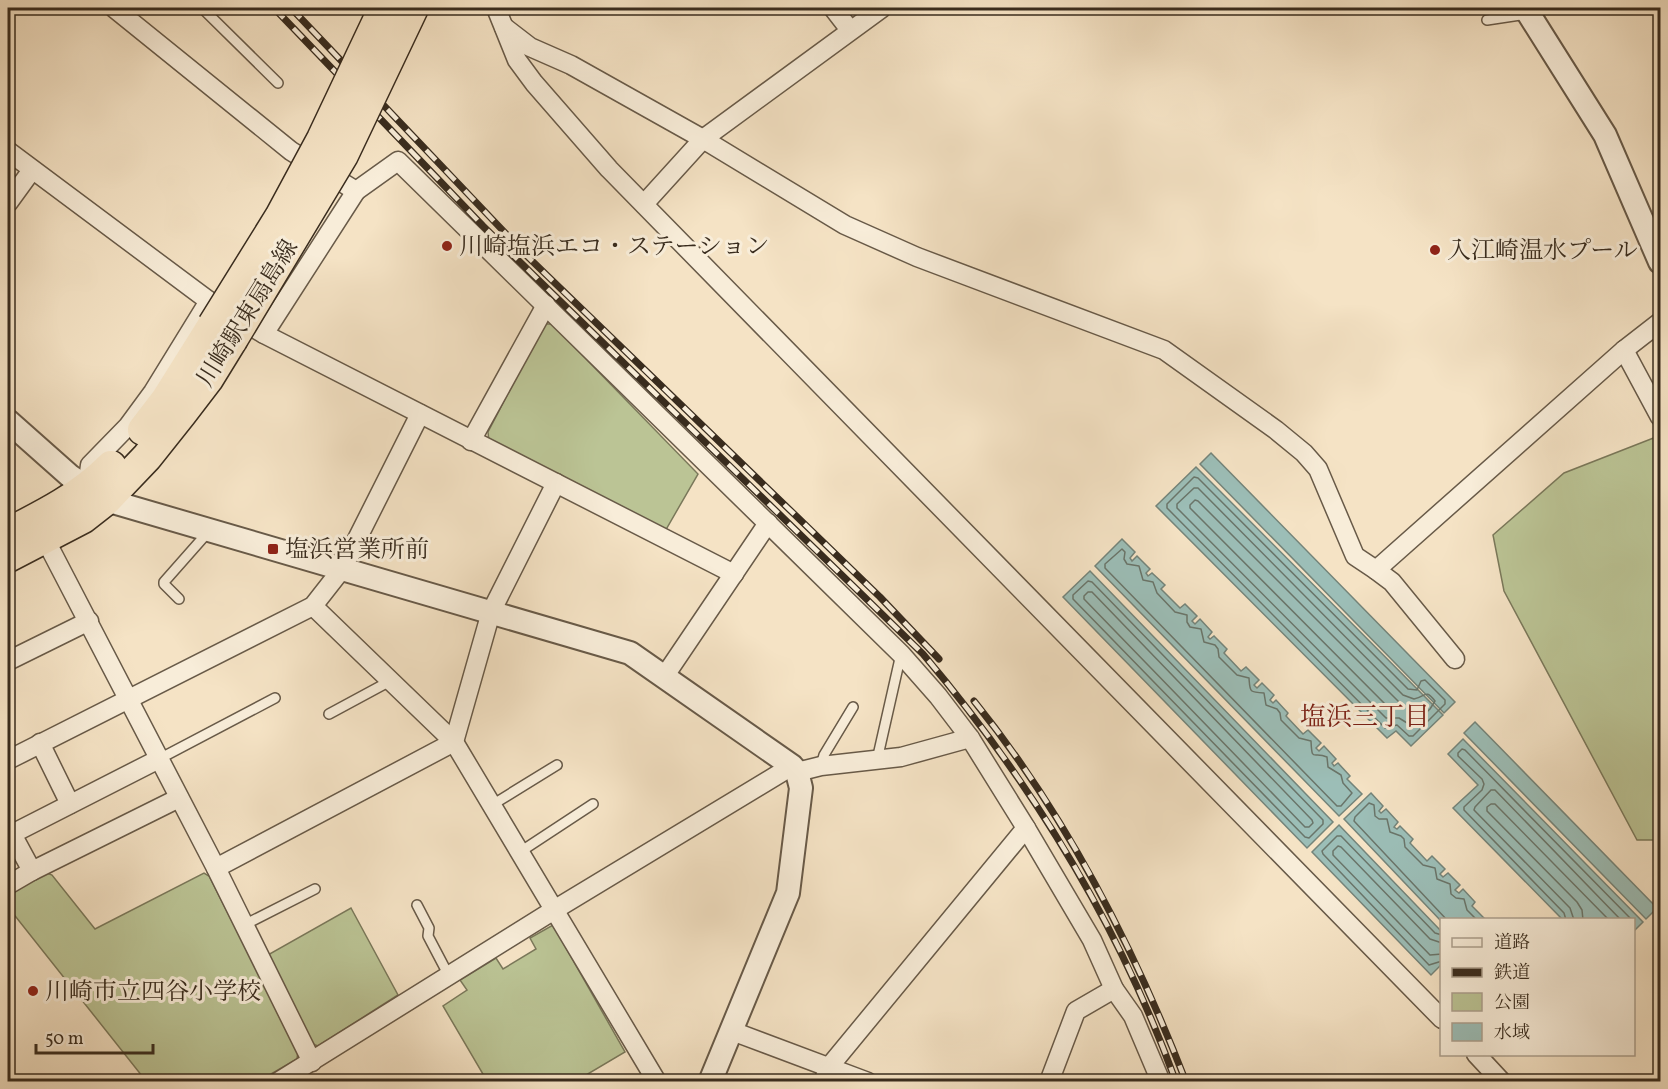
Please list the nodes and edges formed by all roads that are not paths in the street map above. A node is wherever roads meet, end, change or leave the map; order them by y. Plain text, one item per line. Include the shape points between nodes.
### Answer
1 (114, 8) edge
2 (202, 8) edge
3 (384, 8) edge
4 (413, 8) edge
5 (496, 8) edge
6 (833, 8) edge
7 (882, 8) edge
8 (1527, 10) edge
9 (1487, 20) dead end
10 (504, 27) junction
11 (850, 30) junction
12 (278, 83) dead end
13 (703, 139) junction
14 (8, 151) edge
15 (32, 170) junction
16 (356, 191) junction
17 (8, 203) edge
18 (644, 204) junction
19 (1660, 262) edge
20 (546, 305) junction
21 (218, 322) junction
22 (1660, 322) edge
23 (264, 334) junction
24 (1624, 350) junction
25 (420, 414) junction
26 (1660, 417) edge
27 (8, 421) edge
28 (471, 441) junction
29 (556, 483) junction
30 (96, 494) junction
31 (768, 523) junction
32 (210, 530) junction
33 (8, 533) edge
34 (44, 537) junction
35 (8, 558) edge
36 (342, 569) junction
37 (1376, 570) junction
38 (734, 574) junction
39 (179, 599) dead end
40 (313, 606) junction
41 (491, 612) junction
42 (88, 621) junction
43 (901, 654) junction
44 (1455, 659) dead end
45 (8, 661) edge
46 (664, 677) junction
47 (392, 680) junction
48 (275, 698) dead end
49 (128, 699) junction
50 (853, 707) dead end
51 (329, 714) dead end
52 (970, 738) junction
53 (454, 742) junction
54 (40, 743) junction
55 (159, 759) junction
56 (8, 760) edge
57 (877, 760) junction
58 (557, 765) dead end
59 (821, 766) junction
60 (795, 769) junction
61 (179, 798) junction
62 (70, 804) junction
63 (593, 804) dead end
64 (492, 805) junction
65 (1026, 828) junction
66 (10, 835) edge
67 (520, 852) junction
68 (216, 868) junction
69 (32, 871) junction
70 (8, 885) edge
71 (315, 889) dead end
72 (417, 905) dead end
73 (554, 910) junction
74 (244, 925) junction
75 (449, 976) junction
76 (1114, 989) junction
77 (1440, 1017) edge
78 (732, 1031) junction
79 (1478, 1056) edge
80 (312, 1062) junction
81 (826, 1074) edge
82 (278, 1082) edge
83 (657, 1082) edge
84 (710, 1082) edge
85 (868, 1082) edge
86 (1049, 1082) edge
87 (1161, 1082) edge
88 (1502, 1082) edge

1 - 16 street via 291,151
2 - 12 lane
3 - 21 highway, 川崎駅東扇島線, bridge via 322,139
4 - 21 highway, 川崎駅東扇島線, bridge via 343,155
5 - 10 street
6 - 11 street
7 - 11 street
8 - 9 lane
8 - 19 street via 1605,135
10 - 13 street via 530,47 571,65
10 - 18 street via 517,60 534,83
11 - 13 street
13 - 18 street
13 - 37 street via 845,225 1164,350 1304,453 1318,470 1355,556
14 - 15 street
15 - 17 street
15 - 21 street
16 - 20 street via 398,161
16 - 23 street
18 - 77 street
20 - 28 street
20 - 31 street
21 - 23 street
21 - 30 highway, 川崎駅東扇島線 via 208,379 147,457
21 - 30 street via 90,465
22 - 24 street
23 - 25 street
24 - 26 street
24 - 37 street
25 - 28 street
25 - 36 street
27 - 30 street
28 - 29 street
29 - 38 street
29 - 41 street
30 - 32 street
30 - 33 highway, 川崎駅東扇島線
30 - 34 highway, 川崎駅東扇島線 via 83,518
31 - 38 street
31 - 43 street
32 - 36 street
32 - 39 lane via 164,582
34 - 35 highway, 川崎駅東扇島線
34 - 42 street
36 - 40 street
36 - 41 street
37 - 44 street via 1392,582
38 - 46 street
40 - 47 street
40 - 49 street
41 - 46 street via 630,653
41 - 53 street
42 - 45 street
42 - 49 street
43 - 52 street
43 - 57 lane
46 - 60 street
47 - 51 lane
47 - 53 street
48 - 55 lane
49 - 54 street
49 - 55 street
50 - 59 lane via 824,754
52 - 57 street
52 - 65 street
53 - 64 street
53 - 68 street
54 - 56 street
54 - 62 street
55 - 61 street
55 - 62 street
57 - 59 street
58 - 64 lane
59 - 60 street
60 - 73 street
60 - 78 street via 801,788 789,887
61 - 68 street
61 - 69 street
62 - 66 street
63 - 67 lane
64 - 67 street
65 - 76 street via 1092,939
65 - 81 street
66 - 69 street
67 - 73 street
68 - 74 street
69 - 70 street
71 - 74 lane
72 - 75 lane
73 - 75 street
73 - 83 street
74 - 80 street
75 - 80 street
76 - 86 street via 1076,1011
76 - 87 street via 1133,1016
78 - 81 street
78 - 84 street
79 - 88 street
80 - 82 street
81 - 85 street

